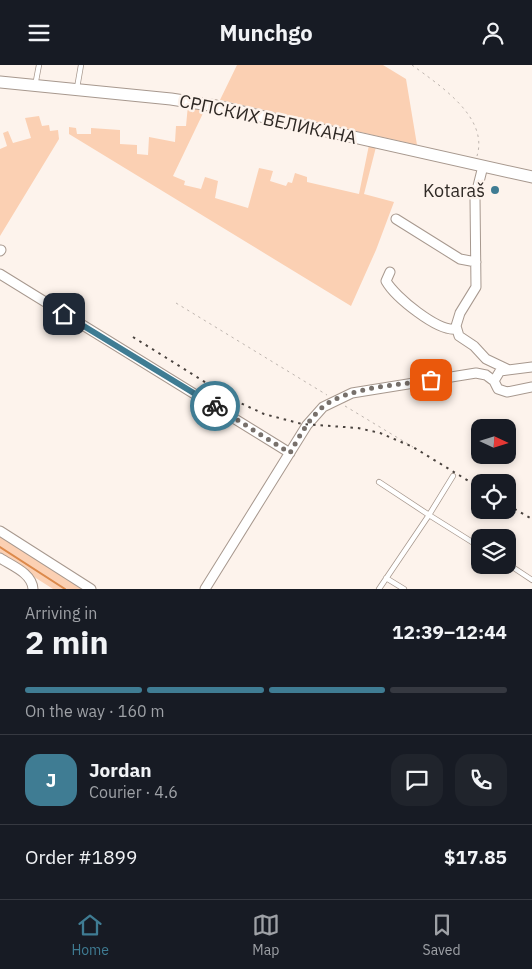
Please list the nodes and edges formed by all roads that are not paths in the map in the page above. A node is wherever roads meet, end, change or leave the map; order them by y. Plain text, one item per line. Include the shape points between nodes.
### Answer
1 (38, 65) edge
2 (81, 65) edge
3 (0, 83) edge
4 (35, 86) junction
5 (76, 90) junction
6 (479, 165) junction
7 (532, 177) edge
8 (396, 219) dead end
9 (476, 262) junction
10 (390, 272) dead end
11 (0, 274) edge
12 (456, 329) junction
13 (532, 367) edge
14 (507, 369) junction
15 (494, 381) junction
16 (532, 387) edge
17 (290, 453) junction
18 (452, 476) dead end
19 (379, 482) dead end
20 (428, 515) junction
21 (0, 531) edge
22 (471, 541) edge
23 (0, 558) edge
24 (516, 569) edge
25 (386, 578) junction
26 (532, 580) edge
27 (34, 589) edge
28 (91, 589) edge
29 (205, 589) edge
30 (379, 589) edge
31 (404, 589) edge

1 - 4 lane
2 - 5 lane
3 - 4 main road, СРПСКИХ ВЕЛИКАНА
4 - 5 main road, СРПСКИХ ВЕЛИКАНА
5 - 6 main road, СРПСКИХ ВЕЛИКАНА via 216,106
6 - 7 main road, СРПСКИХ ВЕЛИКАНА
6 - 9 street via 475,197
8 - 9 street via 460,259
9 - 12 street via 476,287 457,320
10 - 12 street via 386,281 389,287 411,308 448,329
11 - 17 street
12 - 14 street via 459,336 486,359
13 - 14 street
14 - 15 street via 497,373
15 - 16 street via 498,389 507,392
15 - 17 street via 476,373 352,393 323,407 307,425
17 - 29 street
18 - 20 lane
19 - 20 lane
20 - 22 lane
20 - 25 lane
21 - 28 street
23 - 27 street via 27,576
24 - 26 lane
25 - 30 lane
25 - 31 lane

